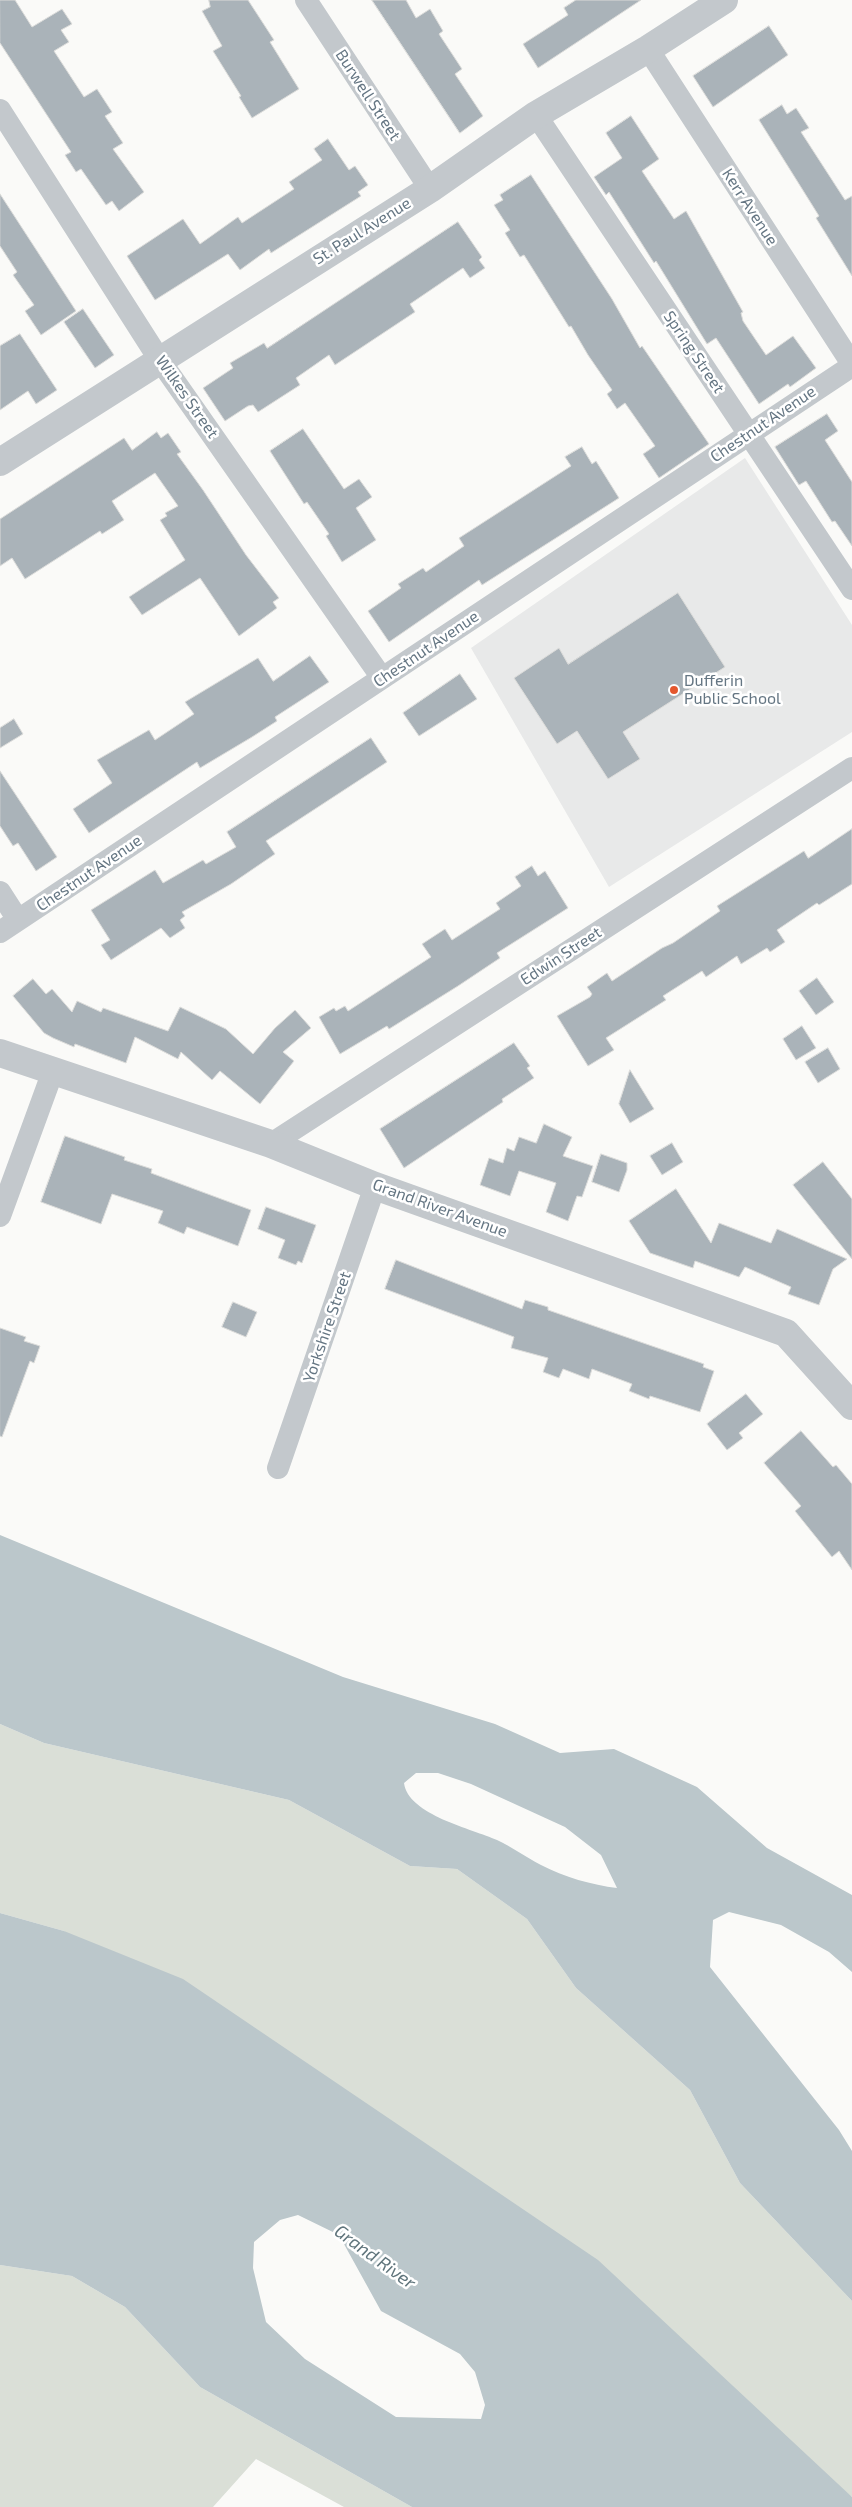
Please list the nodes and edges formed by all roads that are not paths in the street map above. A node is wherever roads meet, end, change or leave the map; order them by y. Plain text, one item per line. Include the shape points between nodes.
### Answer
1 (306, 0) edge
2 (724, 0) edge
3 (648, 49) junction
4 (0, 110) edge
5 (536, 115) junction
6 (430, 189) junction
7 (159, 359) junction
8 (852, 365) edge
9 (748, 434) junction
10 (0, 462) edge
11 (852, 589) edge
12 (382, 678) junction
13 (852, 768) edge
14 (0, 892) edge
15 (9, 926) edge
16 (0, 1053) edge
17 (53, 1071) junction
18 (271, 1144) junction
19 (376, 1186) junction
20 (0, 1216) edge
21 (852, 1406) edge
22 (278, 1468) dead end

1 - 6 street, Burwell Street
2 - 3 street, St. Paul Avenue
3 - 5 street, St. Paul Avenue
3 - 8 street, Kerr Avenue
4 - 7 street, Wilkes Street
5 - 6 street, St. Paul Avenue
5 - 9 street, Spring Street
6 - 7 street, St. Paul Avenue
7 - 10 street, St. Paul Avenue
7 - 12 street, Wilkes Street
8 - 9 street, Chestnut Avenue
9 - 11 street, Spring Street
9 - 12 street, Chestnut Avenue
12 - 15 street, Chestnut Avenue
13 - 18 street, Edwin Street
14 - 15 street
16 - 17 street, Grand River Avenue
17 - 18 street, Grand River Avenue
17 - 20 street
18 - 19 street, Grand River Avenue
19 - 21 street, Grand River Avenue via 786,1333
19 - 22 street, Yorkshire Street

